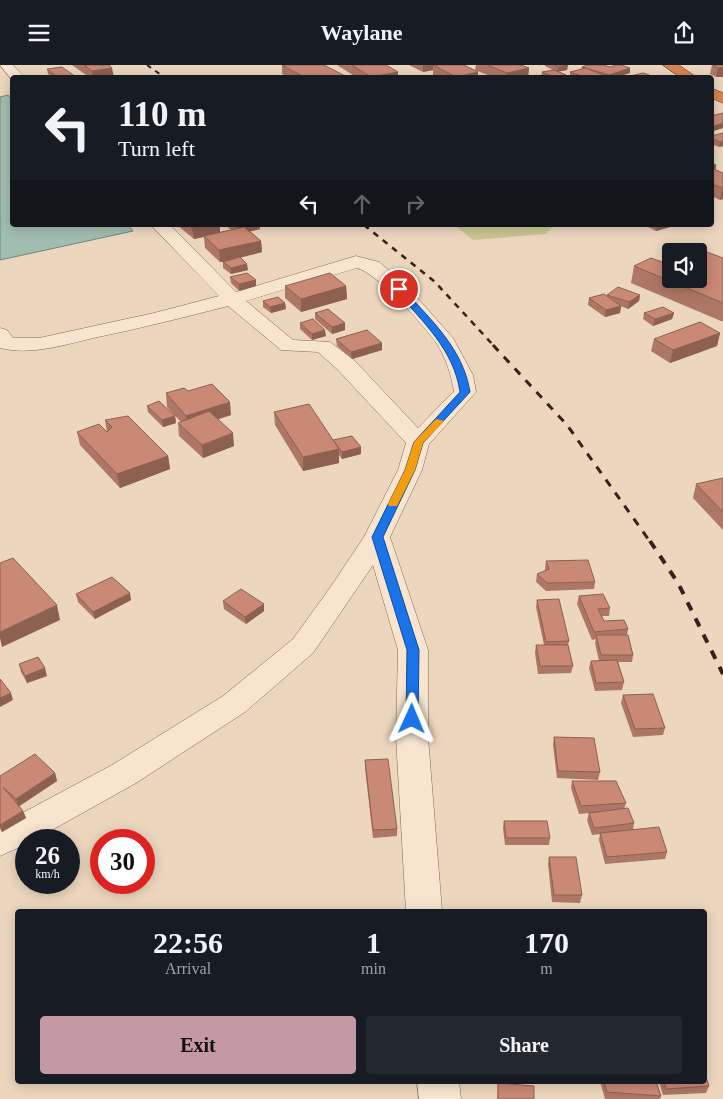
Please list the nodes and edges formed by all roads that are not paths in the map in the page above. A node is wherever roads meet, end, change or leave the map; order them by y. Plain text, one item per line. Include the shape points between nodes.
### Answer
1 (5, 65) edge
2 (670, 65) edge
3 (687, 75) edge
4 (10, 78) edge
5 (162, 227) edge
6 (232, 299) junction
7 (0, 334) edge
8 (418, 442) junction
9 (377, 537) junction
10 (0, 842) edge
11 (424, 909) edge
12 (438, 1084) edge
13 (440, 1099) edge

1 - 4 street
2 - 3 highway
5 - 6 street
6 - 7 street via 39,344 6,343
6 - 8 street via 288,347 323,346 346,365
6 - 8 street via 356,262 372,265 399,289 446,342 462,375 465,392
8 - 9 street via 410,470
9 - 10 street via 303,646 234,704 124,774
9 - 11 street via 413,650 412,737
12 - 13 street

